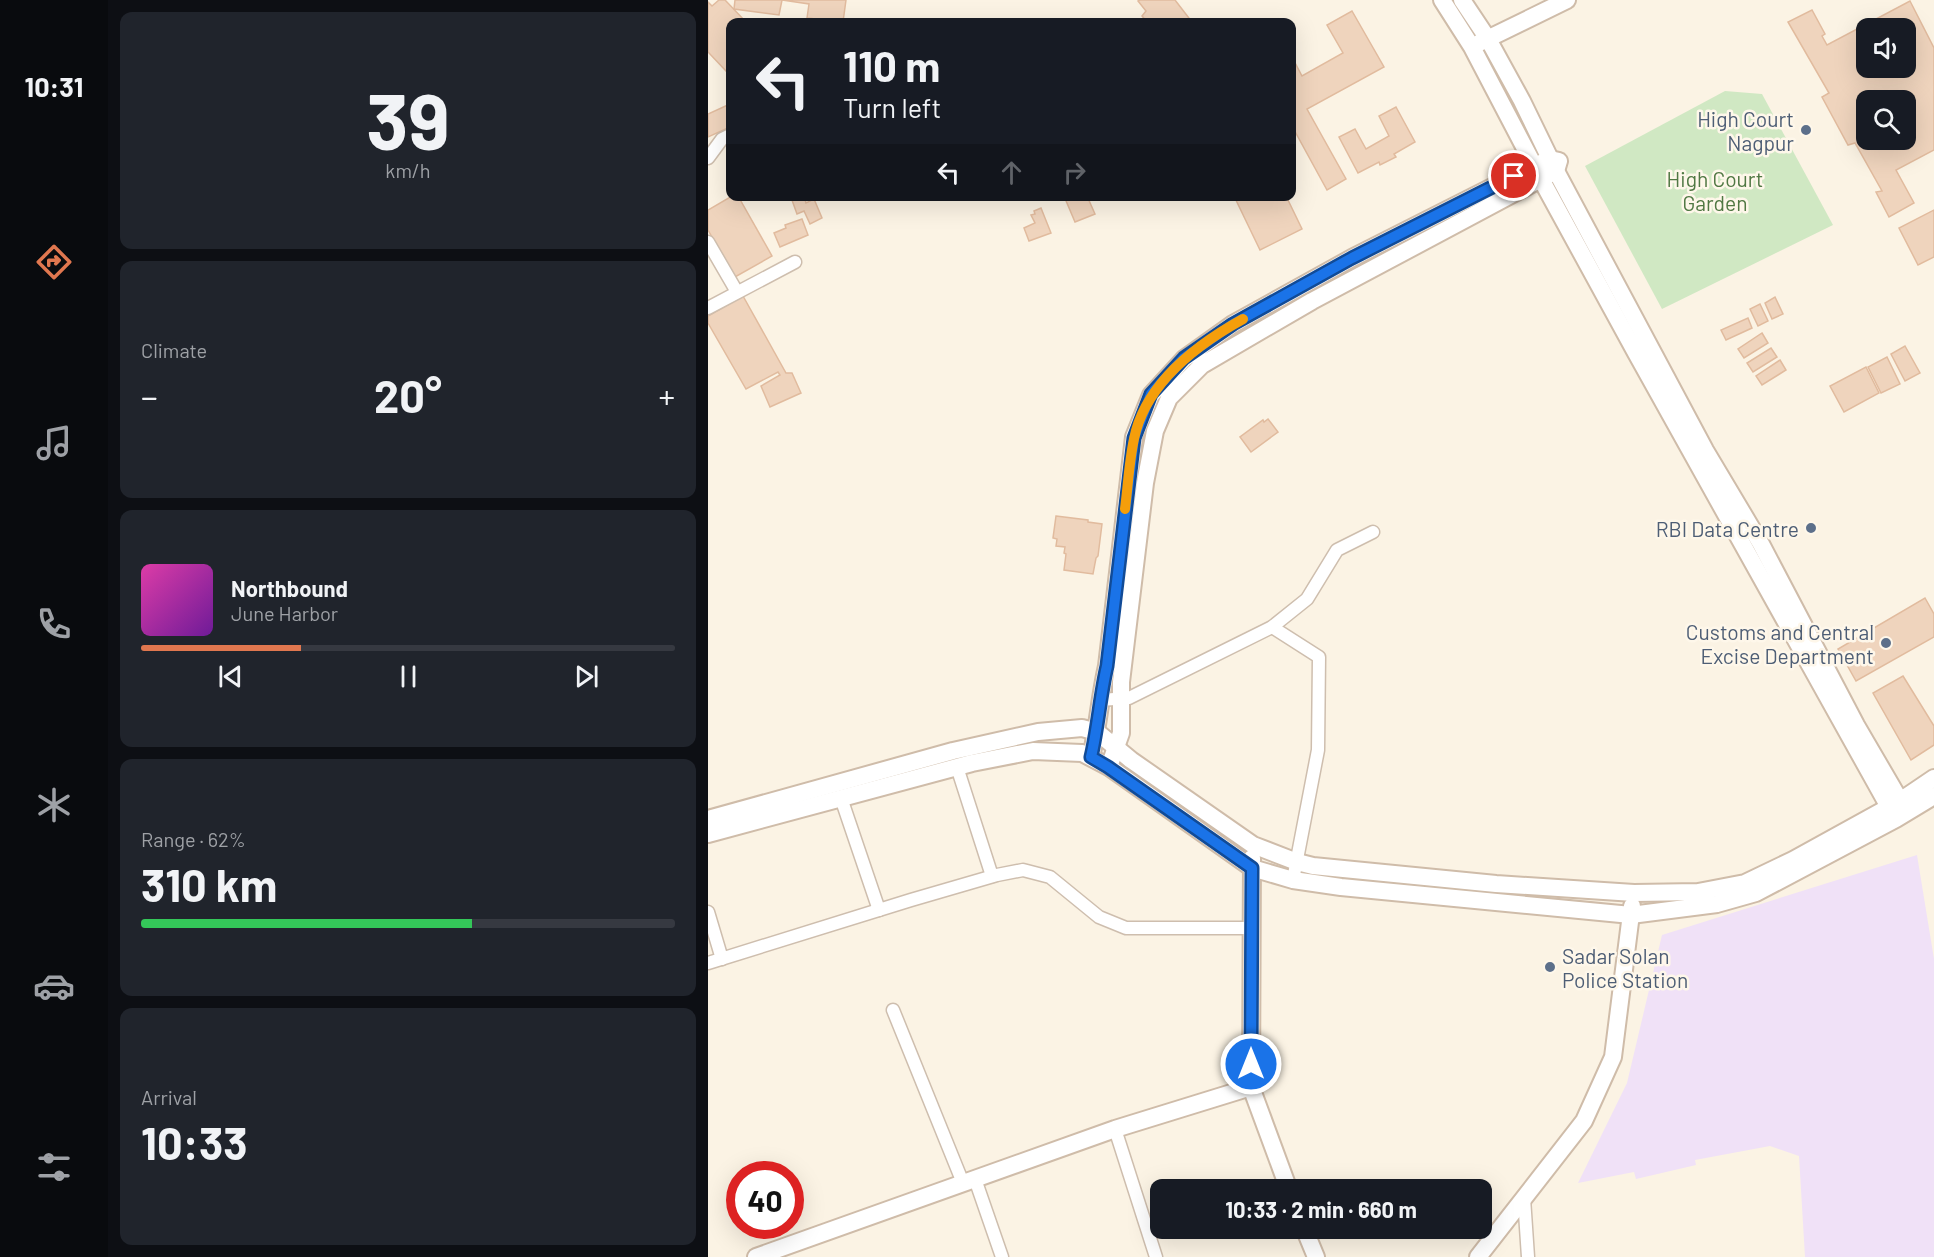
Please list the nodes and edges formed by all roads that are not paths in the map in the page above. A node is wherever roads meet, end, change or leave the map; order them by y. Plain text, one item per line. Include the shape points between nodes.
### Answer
1 (1442, 0) edge
2 (1462, 0) edge
3 (1567, 0) edge
4 (1488, 39) junction
5 (1472, 47) junction
6 (726, 137) edge
7 (708, 158) edge
8 (1545, 169) junction
9 (708, 242) edge
10 (795, 262) dead end
11 (737, 292) junction
12 (708, 308) edge
13 (1373, 532) dead end
14 (1272, 627) junction
15 (1121, 699) junction
16 (1100, 700) junction
17 (1097, 732) junction
18 (1117, 747) junction
19 (1091, 757) junction
20 (957, 767) junction
21 (1108, 767) junction
22 (1934, 778) edge
23 (1934, 795) edge
24 (841, 798) junction
25 (1898, 810) junction
26 (708, 819) edge
27 (708, 834) edge
28 (1253, 846) junction
29 (1297, 862) junction
30 (1252, 868) junction
31 (992, 876) junction
32 (1293, 880) junction
33 (1634, 893) junction
34 (879, 910) junction
35 (708, 912) edge
36 (1631, 915) junction
37 (1251, 928) junction
38 (722, 959) junction
39 (708, 963) edge
40 (893, 1010) dead end
41 (1251, 1086) junction
42 (1115, 1129) junction
43 (1285, 1179) edge
44 (969, 1181) junction
45 (1524, 1198) junction
46 (1309, 1239) edge
47 (756, 1257) edge
48 (1002, 1257) edge
49 (1156, 1257) edge
50 (1316, 1257) edge
51 (1478, 1257) edge
52 (1528, 1257) edge

1 - 5 main road
2 - 4 main road
3 - 4 main road
4 - 5 main road
4 - 8 main road via 1522,101
5 - 8 main road
6 - 7 street
8 - 15 main road via 1202,365 1169,398 1155,431 1145,483
8 - 16 main road via 1352,258 1233,324 1184,358 1151,394 1134,438
8 - 25 main road
9 - 11 street
10 - 11 street
11 - 12 street
13 - 14 street via 1337,550 1307,599
14 - 15 street
14 - 29 street via 1319,657 1317,750
15 - 16 street
15 - 18 main road
16 - 17 main road
17 - 18 main road
17 - 19 main road
17 - 26 main road via 1082,728 1038,732 881,770
18 - 21 main road
18 - 28 main road
19 - 20 main road via 1082,753 1033,752
19 - 21 main road
20 - 24 main road
20 - 31 street
21 - 30 main road
22 - 25 main road
23 - 25 main road
24 - 27 main road
24 - 34 street
25 - 33 main road via 1744,884 1698,892
25 - 36 main road via 1756,893 1717,904
28 - 29 main road
28 - 30 main road
29 - 32 street
29 - 33 main road via 1485,883
30 - 32 main road
30 - 37 main road
31 - 34 street
31 - 37 street via 1023,870 1050,877 1099,917 1126,928
32 - 36 main road
33 - 36 main road
34 - 38 street
35 - 38 street
36 - 45 main road via 1613,1057 1584,1121
37 - 41 main road
38 - 39 street
40 - 44 street
41 - 42 main road
41 - 43 main road
42 - 44 main road
42 - 49 street
44 - 47 main road
44 - 48 street
45 - 51 main road
45 - 52 street
46 - 50 main road

